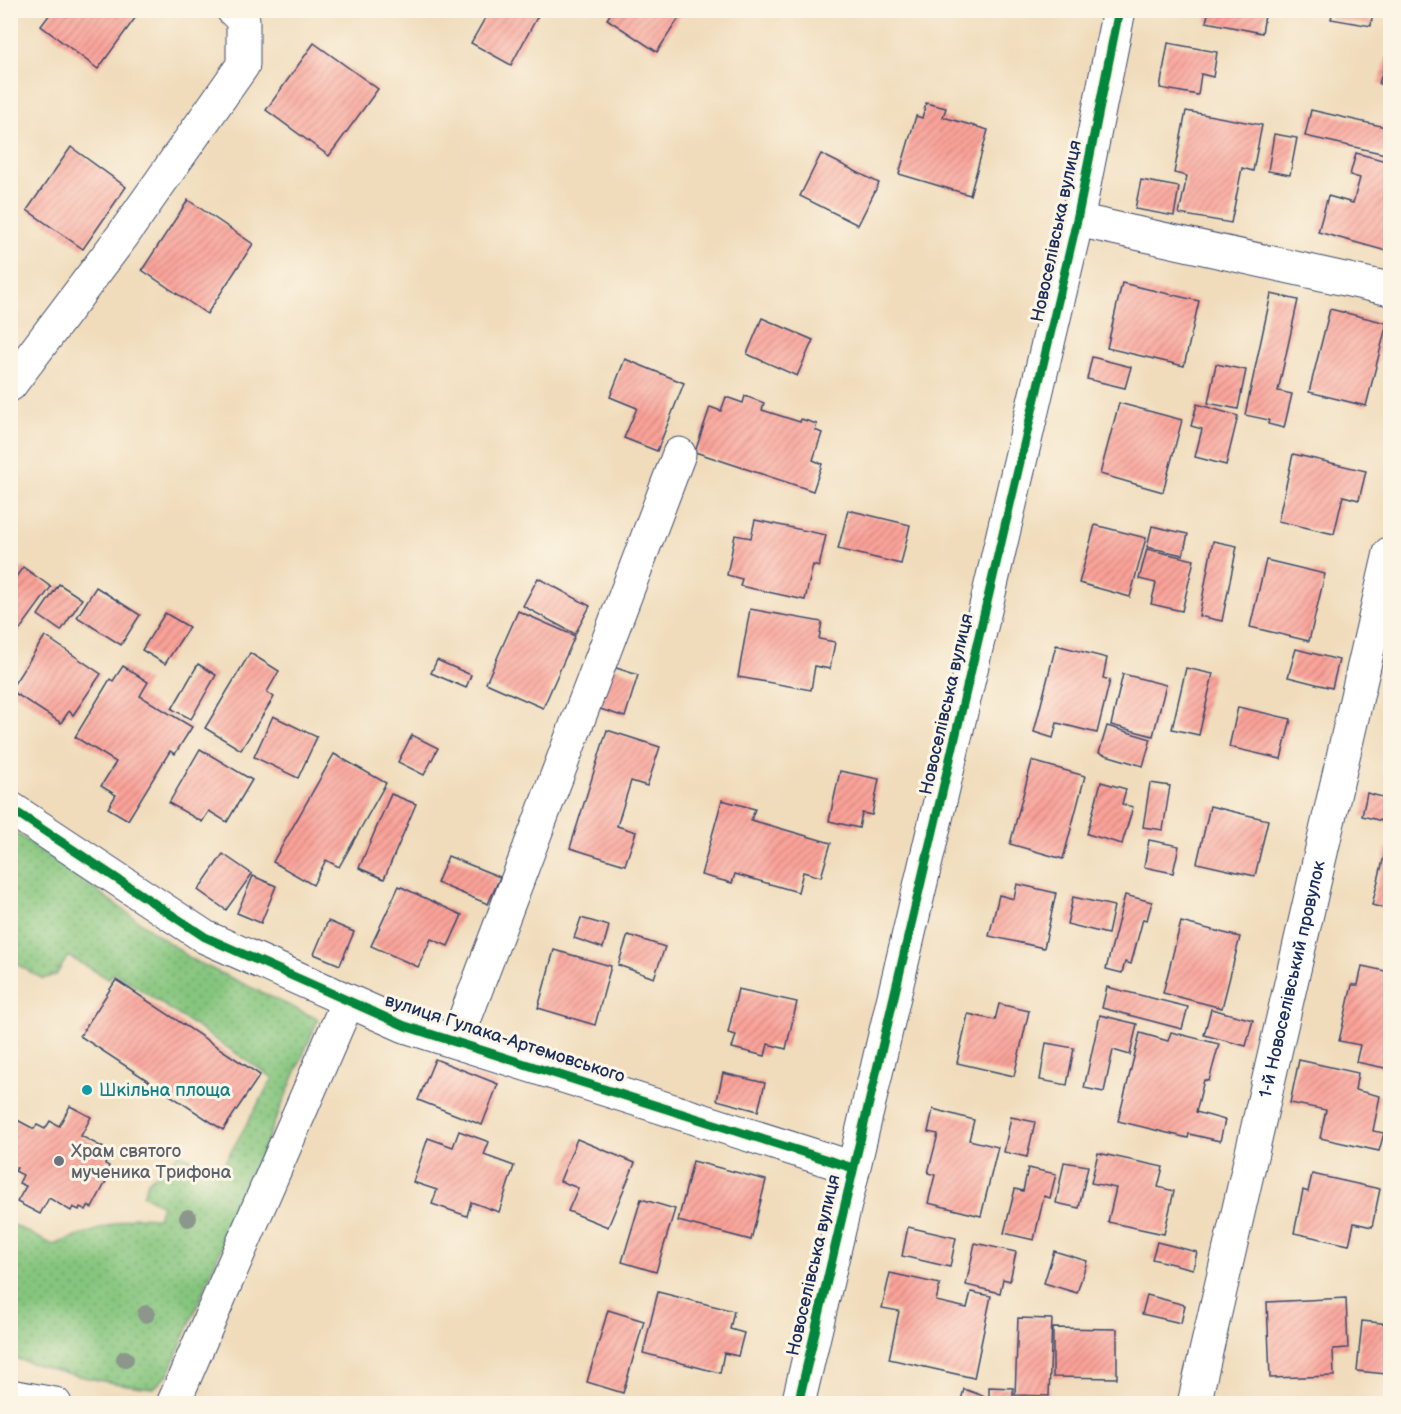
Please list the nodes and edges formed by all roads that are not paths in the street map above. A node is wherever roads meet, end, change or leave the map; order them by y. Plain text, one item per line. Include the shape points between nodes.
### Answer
1 (233, 10) edge
2 (1119, 10) edge
3 (1077, 219) junction
4 (1390, 289) edge
5 (10, 385) edge
6 (680, 454) dead end
7 (1390, 554) edge
8 (10, 808) edge
9 (348, 1001) junction
10 (456, 1042) junction
11 (852, 1168) junction
12 (10, 1396) edge
13 (55, 1404) edge
14 (173, 1404) edge
15 (798, 1404) edge
16 (1194, 1404) edge

1 - 5 street via 243,20 243,65 123,235
2 - 3 street, Новоселівська вулиця
3 - 4 street
3 - 11 street, Новоселівська вулиця
6 - 10 street
7 - 16 street, 1-й Новоселівський провулок
8 - 9 street, вулиця Гулака-Артемовського via 205,937
9 - 10 street, вулиця Гулака-Артемовського via 405,1026
9 - 14 street
10 - 11 street, вулиця Гулака-Артемовського
11 - 15 street, Новоселівська вулиця
12 - 13 street

